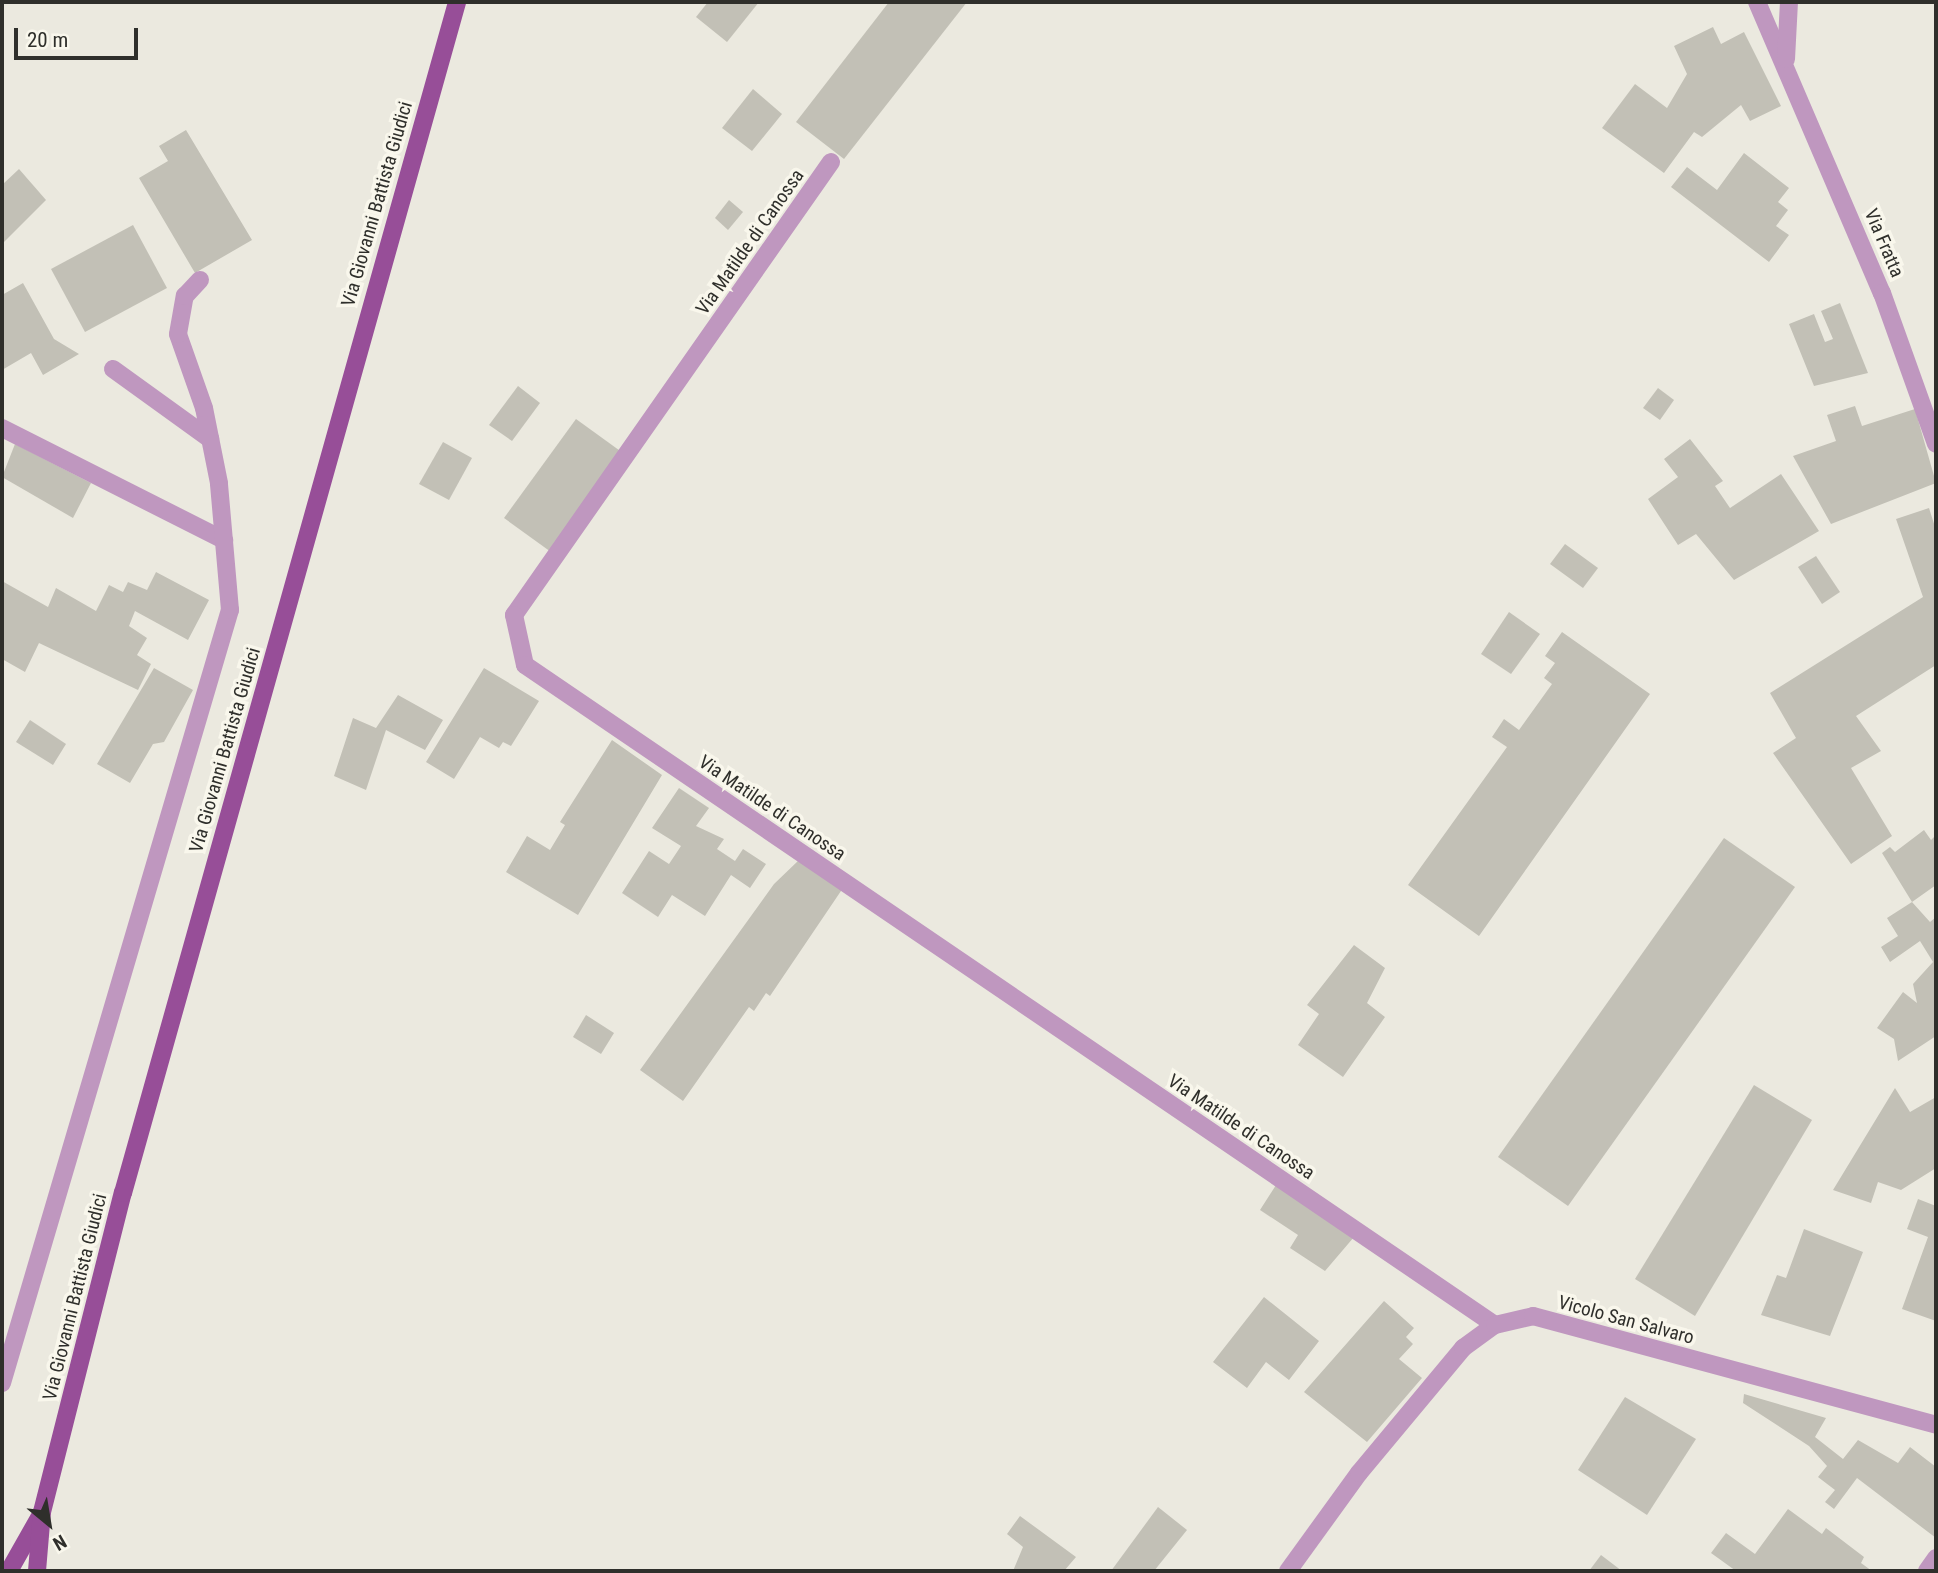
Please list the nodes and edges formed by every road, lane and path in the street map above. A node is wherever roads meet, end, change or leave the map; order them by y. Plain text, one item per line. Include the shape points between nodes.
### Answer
1 (457, 2) edge
2 (1757, 2) edge
3 (1789, 2) edge
4 (1786, 62) junction
5 (831, 162) dead end
6 (200, 280) dead end
7 (113, 369) dead end
8 (2, 428) edge
9 (210, 439) junction
10 (1936, 444) edge
11 (224, 540) junction
12 (1495, 1325) junction
13 (2, 1383) edge
14 (1936, 1425) edge
15 (42, 1512) junction
16 (1936, 1558) edge
17 (9, 1571) edge
18 (37, 1571) edge
19 (1288, 1571) edge
20 (1927, 1571) edge

1 - 15 main road, Via Giovanni Battista Giudici via 127,1180
2 - 4 street, Via Fratta
3 - 4 street, Via Fratta
4 - 10 street, Via Fratta via 1882,293
5 - 12 street, Via Matilde di Canossa via 514,615 526,665
6 - 9 street via 185,296 178,334
7 - 9 street
8 - 11 street
9 - 11 street
11 - 13 street via 230,610
12 - 14 street, Vicolo San Salvaro via 1533,1316
12 - 19 street, Vicolo San Salvaro via 1425,1388
15 - 17 main road, Via Giovanni Battista Giudici
15 - 18 main road, Via Giovanni Battista Giudici
16 - 20 street

